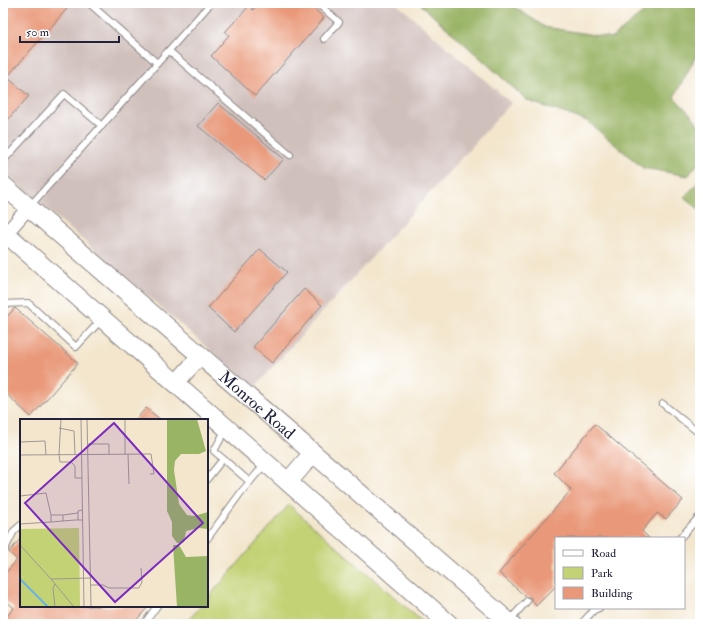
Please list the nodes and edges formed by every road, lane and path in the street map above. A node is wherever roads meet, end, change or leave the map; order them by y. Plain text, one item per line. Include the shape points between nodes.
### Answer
1 (90, 3) edge
2 (211, 3) edge
3 (317, 3) edge
4 (324, 39) dead end
5 (169, 51) junction
6 (157, 63) junction
7 (102, 126) junction
8 (290, 155) dead end
9 (3, 160) edge
10 (3, 185) edge
11 (29, 207) junction
12 (4, 234) edge
13 (3, 304) edge
14 (103, 319) junction
15 (200, 356) junction
16 (176, 383) junction
17 (663, 404) dead end
18 (226, 428) junction
19 (700, 434) edge
20 (313, 453) junction
21 (223, 458) junction
22 (266, 463) junction
23 (208, 478) edge
24 (250, 482) junction
25 (288, 482) junction
26 (700, 516) edge
27 (20, 526) edge
28 (681, 537) edge
29 (208, 538) edge
30 (3, 553) edge
31 (527, 601) dead end
32 (156, 607) edge
33 (596, 609) edge
34 (510, 623) edge
35 (144, 624) edge
36 (449, 624) edge
37 (581, 624) edge

1 - 6 lane
2 - 5 lane
3 - 4 lane via 339,22
5 - 6 lane
5 - 8 lane
6 - 7 lane
7 - 9 lane via 64,94
7 - 11 lane
10 - 11 main road, Monroe Road
11 - 12 street
11 - 15 main road, Monroe Road
12 - 14 main road
13 - 14 lane via 28,303 76,347
14 - 16 main road
15 - 16 street
15 - 20 main road, Monroe Road
16 - 18 main road
17 - 19 lane
18 - 21 lane via 214,451
18 - 22 main road
20 - 25 main road
20 - 34 main road, Monroe Road
21 - 23 lane
21 - 24 lane
22 - 24 lane
22 - 25 main road
24 - 29 lane
25 - 36 main road
26 - 28 lane
27 - 30 lane via 14,531
31 - 34 lane
32 - 35 lane
33 - 37 lane

